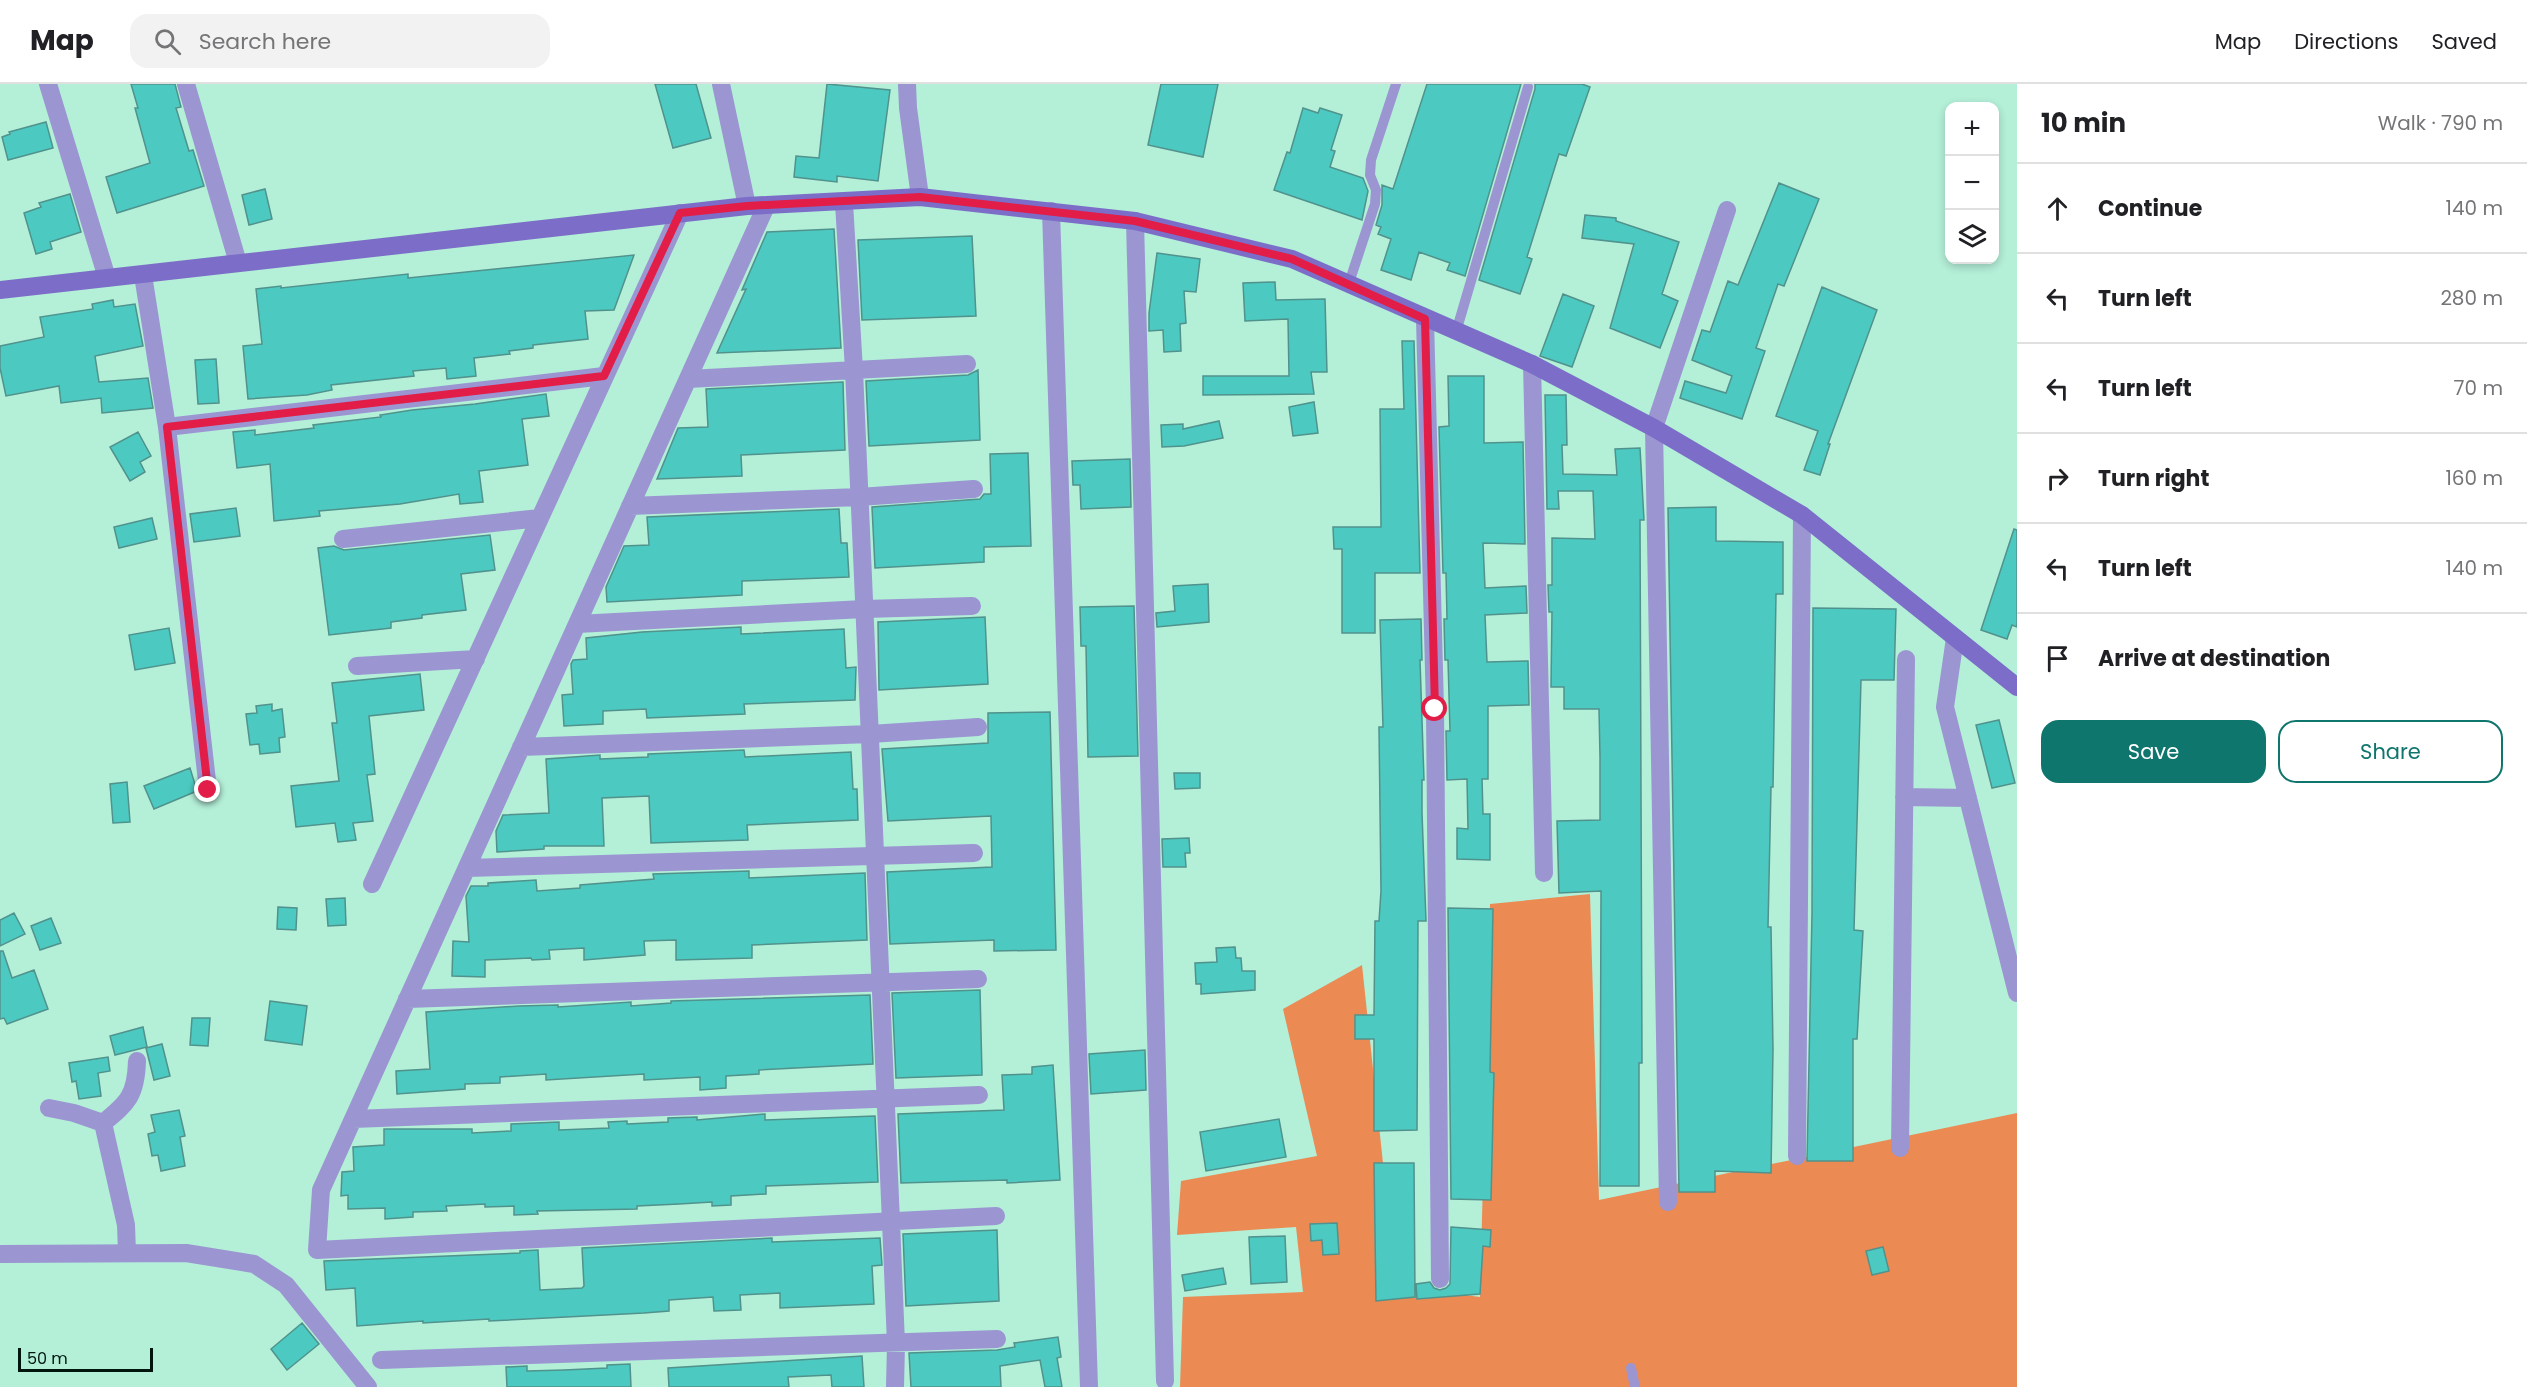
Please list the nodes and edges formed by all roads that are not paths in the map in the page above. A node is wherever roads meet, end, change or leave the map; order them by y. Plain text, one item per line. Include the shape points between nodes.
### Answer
1 (48, 84) edge
2 (186, 84) edge
3 (721, 84) edge
4 (907, 84) edge
5 (1396, 84) edge
6 (1528, 87) dead end
7 (920, 197) junction
8 (844, 202) junction
9 (747, 206) junction
10 (766, 206) junction
11 (1727, 210) dead end
12 (1051, 211) junction
13 (680, 213) junction
14 (1135, 221) junction
15 (238, 263) junction
16 (143, 276) junction
17 (107, 278) junction
18 (1349, 283) junction
19 (0, 290) edge
20 (1425, 319) junction
21 (1456, 332) junction
22 (967, 364) dead end
23 (1532, 364) junction
24 (854, 370) junction
25 (604, 376) junction
26 (688, 379) junction
27 (167, 427) junction
28 (1654, 428) junction
29 (974, 489) dead end
30 (859, 497) junction
31 (630, 506) junction
32 (1802, 515) junction
33 (540, 518) junction
34 (343, 538) dead end
35 (972, 606) dead end
36 (864, 609) junction
37 (577, 624) junction
38 (1956, 638) junction
39 (476, 659) junction
40 (1906, 659) dead end
41 (357, 666) dead end
42 (2017, 687) edge
43 (978, 727) dead end
44 (870, 734) junction
45 (521, 747) junction
46 (208, 790) dead end
47 (1904, 797) junction
48 (1968, 798) junction
49 (974, 853) dead end
50 (875, 855) junction
51 (467, 868) junction
52 (1544, 873) dead end
53 (372, 884) dead end
54 (978, 979) dead end
55 (880, 983) junction
56 (2017, 993) edge
57 (407, 999) junction
58 (137, 1061) dead end
59 (979, 1095) dead end
60 (886, 1101) junction
61 (49, 1108) dead end
62 (353, 1119) junction
63 (103, 1123) junction
64 (1900, 1148) dead end
65 (1797, 1156) dead end
66 (1668, 1202) dead end
67 (996, 1216) dead end
68 (891, 1222) junction
69 (127, 1253) junction
70 (0, 1254) edge
71 (1440, 1279) dead end
72 (997, 1339) dead end
73 (896, 1344) junction
74 (381, 1360) dead end
75 (1631, 1368) dead end
76 (1165, 1381) dead end
77 (368, 1387) edge
78 (895, 1387) edge
79 (1089, 1387) edge
80 (1635, 1387) edge

1 - 17 street
2 - 15 street
3 - 9 street
4 - 7 street
5 - 18 lane via 1371,160 1375,204
6 - 21 lane
7 - 8 street
7 - 12 street
8 - 10 street
8 - 24 street
9 - 10 street
9 - 13 street
10 - 26 street
11 - 28 street
12 - 14 street
12 - 79 street
13 - 15 street
13 - 25 street
14 - 18 street via 1292,259
14 - 76 street
15 - 16 street
16 - 17 street
16 - 27 street
17 - 19 street
18 - 20 street
20 - 21 street
20 - 71 street via 1435,709
21 - 23 street
22 - 24 street
23 - 28 street
23 - 52 street
24 - 26 street
24 - 30 street
25 - 27 street
25 - 33 street
26 - 31 street
27 - 46 street
28 - 32 street
28 - 66 street
29 - 30 street
30 - 31 street
30 - 36 street
31 - 37 street
32 - 38 street
32 - 65 street
33 - 34 street
33 - 39 street
35 - 36 street
36 - 37 street
36 - 44 street
37 - 45 street
38 - 42 street
38 - 48 street via 1945,707
39 - 41 street
39 - 53 street
40 - 47 street
43 - 44 street
44 - 45 street
44 - 50 street
45 - 51 street
47 - 48 street
47 - 64 street
48 - 56 street
49 - 50 street
50 - 51 street
50 - 55 street
51 - 57 street
54 - 55 street
55 - 57 street
55 - 60 street
57 - 62 street
58 - 63 street via 131,1096
59 - 60 street
60 - 62 street
60 - 68 street
61 - 63 street
62 - 68 street via 321,1190 317,1250
63 - 69 street via 126,1225
67 - 68 street
68 - 73 street
69 - 70 street
69 - 77 street via 186,1253 254,1264 285,1284
72 - 73 street
73 - 74 street
73 - 78 street
75 - 80 lane

